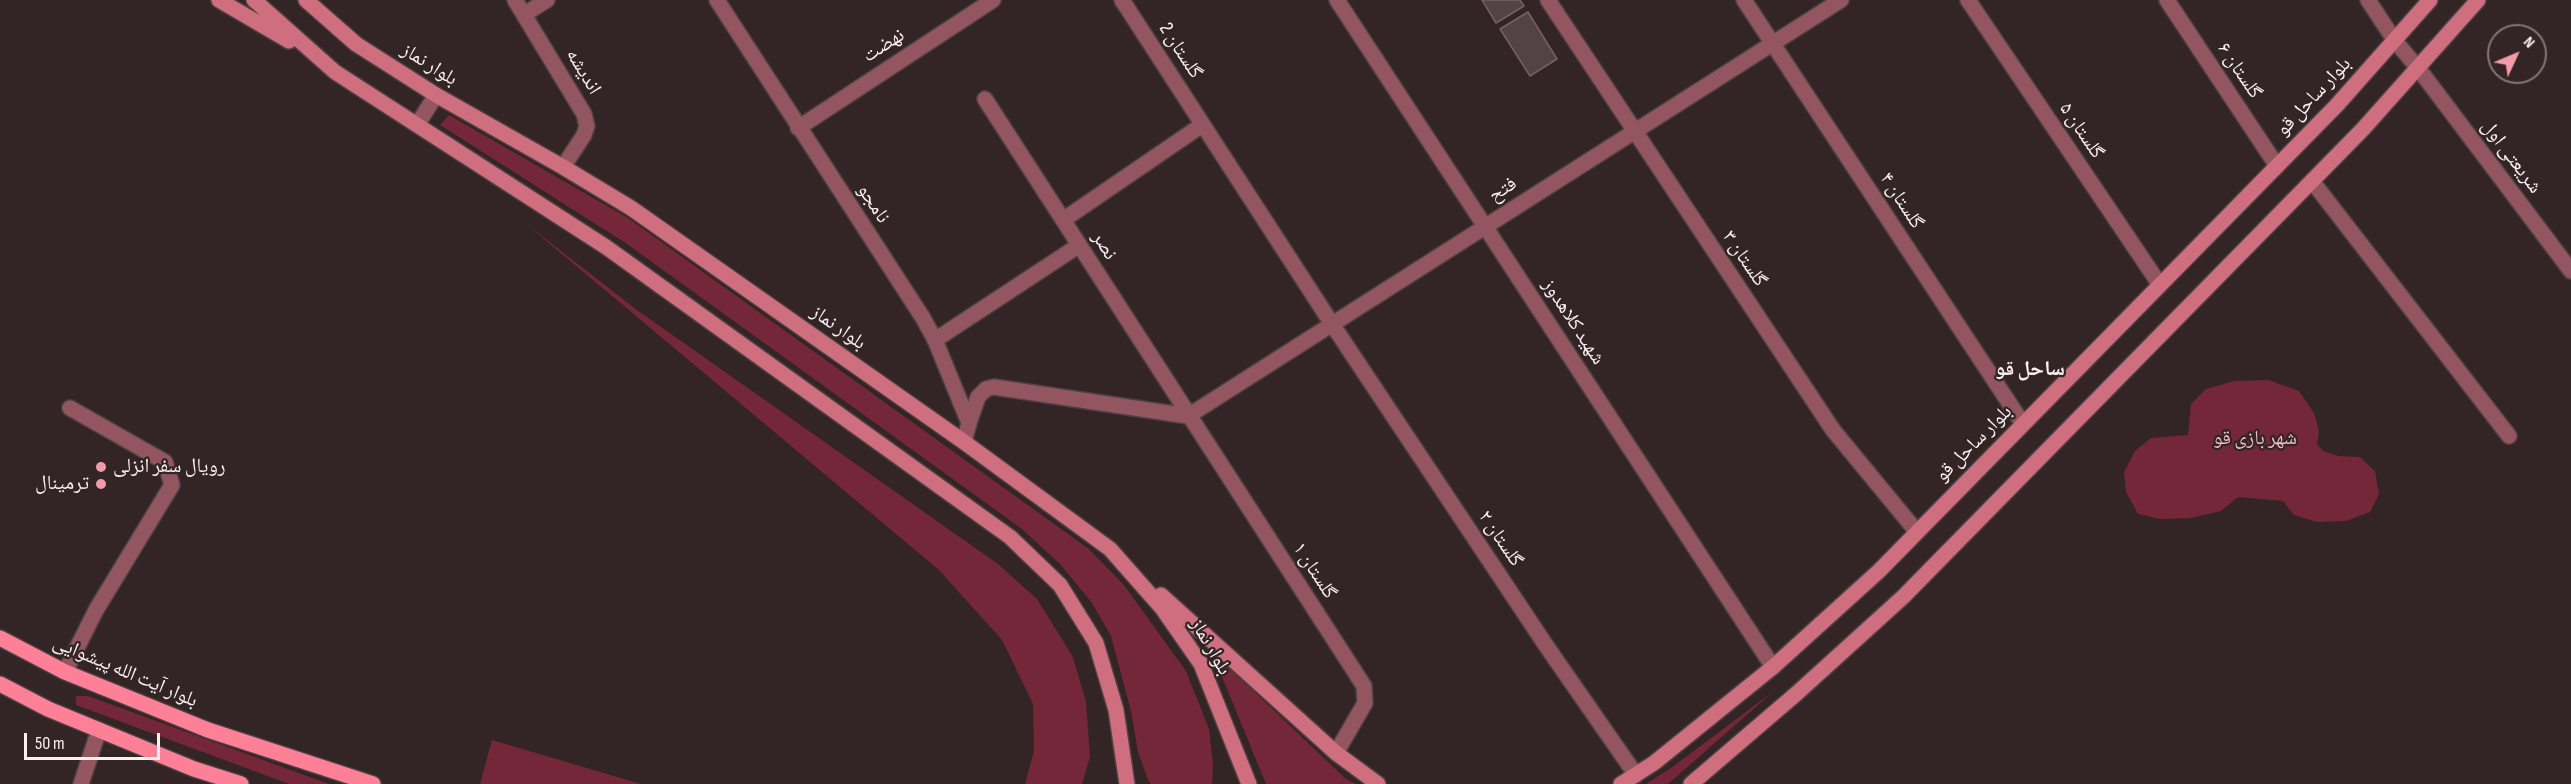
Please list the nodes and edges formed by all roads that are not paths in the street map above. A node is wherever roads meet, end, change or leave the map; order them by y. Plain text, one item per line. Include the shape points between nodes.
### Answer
1 (219, 0) edge
2 (254, 0) edge
3 (306, 0) edge
4 (515, 0) edge
5 (547, 0) edge
6 (717, 0) edge
7 (993, 0) edge
8 (1122, 0) edge
9 (1337, 0) edge
10 (1548, 0) edge
11 (1744, 0) edge
12 (1841, 0) edge
13 (1968, 0) edge
14 (2167, 0) edge
15 (2368, 0) edge
16 (2430, 0) edge
17 (2478, 0) edge
18 (525, 14) junction
19 (2394, 41) junction
20 (1773, 44) junction
21 (321, 60) junction
22 (2418, 68) junction
23 (436, 95) junction
24 (985, 99) dead end
25 (417, 125) junction
26 (1202, 125) junction
27 (798, 128) junction
28 (1634, 132) junction
29 (2277, 166) junction
30 (563, 167) junction
31 (2312, 181) junction
32 (1063, 220) junction
33 (1485, 226) junction
34 (1078, 246) junction
35 (2571, 271) edge
36 (2160, 285) junction
37 (1332, 324) junction
38 (935, 340) junction
39 (70, 408) dead end
40 (1188, 416) junction
41 (969, 423) junction
42 (2023, 424) junction
43 (2509, 436) dead end
44 (964, 442) junction
45 (1917, 532) junction
46 (1110, 549) junction
47 (0, 638) edge
48 (1773, 667) junction
49 (65, 672) junction
50 (0, 684) edge
51 (99, 730) junction
52 (1336, 753) junction
53 (1636, 774) junction
54 (1245, 779) edge
55 (1128, 783) edge
56 (81, 784) edge
57 (241, 784) edge
58 (373, 784) edge
59 (1378, 784) edge
60 (1621, 784) edge
61 (1691, 784) edge

1 - 21 main road
2 - 21 main road
3 - 23 main road, بلوار نماز via 356,44
4 - 18 street, اندیشه
5 - 18 street
6 - 27 street, نامجو
7 - 27 street, نهضت
8 - 26 street, گلستان 2
9 - 33 street, شهید کلاهدوز
10 - 28 street, گلستان ۳
11 - 20 street, گلستان ۴
12 - 20 street, فتح
13 - 36 street, گلستان ۵
14 - 29 street, گلستان ۶
15 - 19 street, شریعتی اول
16 - 19 main road, بلوار ساحل قو
17 - 22 main road
18 - 30 street, اندیشه via 584,114 587,126
19 - 22 street, شریعتی اول
19 - 29 main road, بلوار ساحل قو
20 - 28 street, فتح
20 - 42 street, گلستان ۴
21 - 25 main road
22 - 31 main road
22 - 35 street, شریعتی اول
23 - 25 street
23 - 30 main road, بلوار نماز
24 - 32 street, نصر
25 - 55 main road via 606,247 1010,537 1060,585 1096,643 1116,710
26 - 32 street
26 - 37 street, گلستان 2
27 - 38 street, نامجو
28 - 33 street, فتح
28 - 45 street, گلستان ۳ via 1833,430
29 - 36 main road, بلوار ساحل قو
30 - 44 main road, بلوار نماز via 631,208
31 - 43 street
31 - 61 main road via 1903,597
32 - 34 street, نصر
33 - 37 street, فتح
33 - 48 street, شهید کلاهدوز
34 - 38 street
34 - 40 street, نصر
36 - 42 main road, بلوار ساحل قو
37 - 40 street, فتح
37 - 53 street, گلستان ۲
38 - 41 street, نامجو
39 - 49 street via 165,462 172,485 96,610
40 - 41 street via 994,387 978,397
40 - 52 street, گلستان ۱ via 1364,686 1365,703
41 - 44 street
42 - 45 main road, بلوار ساحل قو
44 - 46 main road, بلوار نماز
45 - 48 main road, بلوار ساحل قو
46 - 52 main road
46 - 54 main road, بلوار نماز via 1162,608 1201,664
47 - 49 main road, بلوار آیت الله پیشوایی
48 - 53 main road, بلوار ساحل قو
49 - 58 main road, بلوار آیت الله پیشوایی via 208,730
50 - 51 main road
51 - 56 street
51 - 57 main road
52 - 59 main road
53 - 60 main road, بلوار ساحل قو

